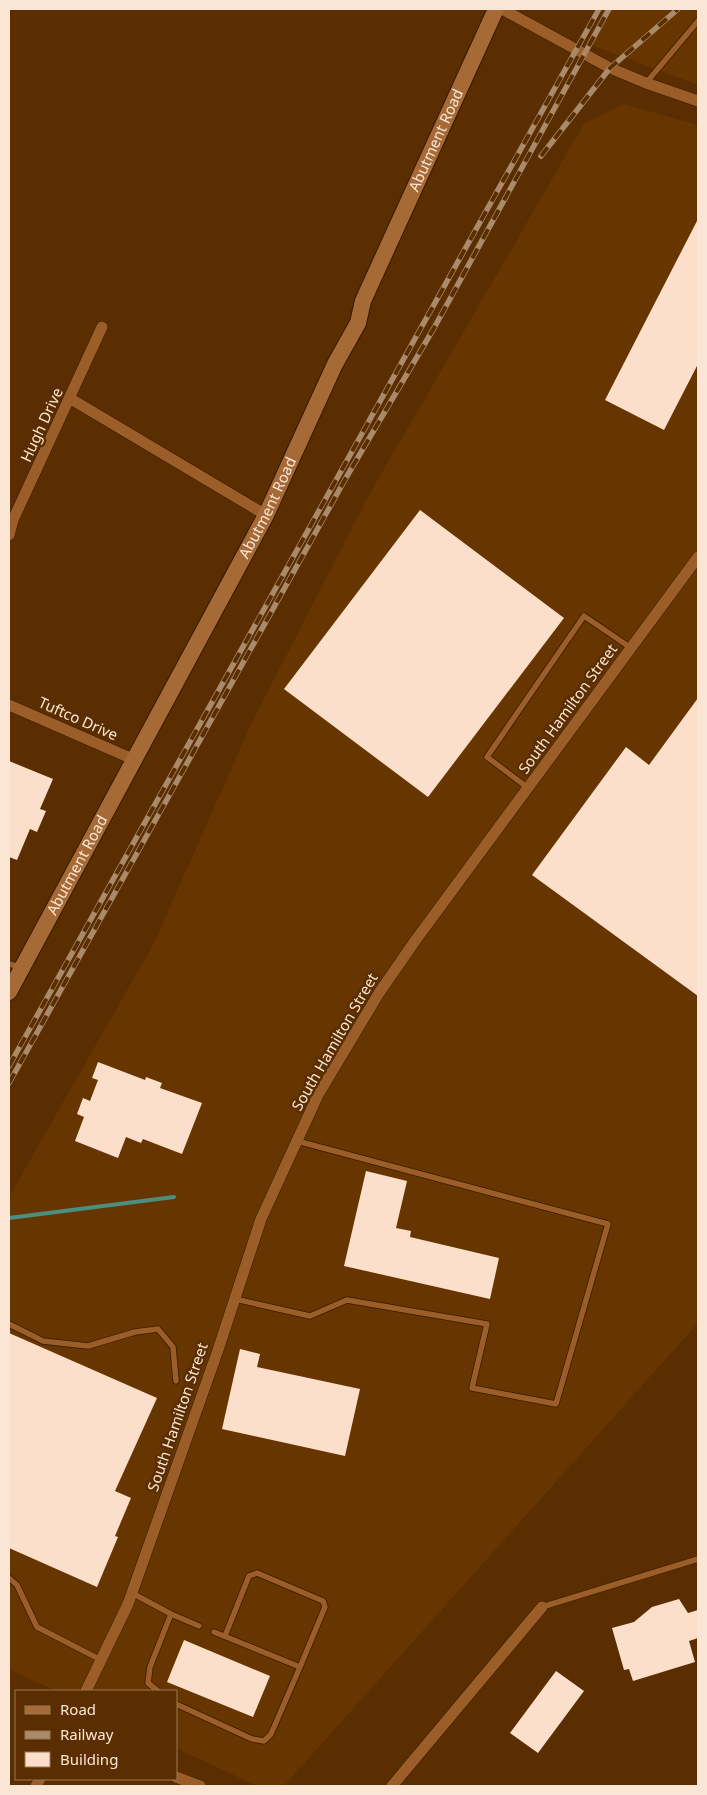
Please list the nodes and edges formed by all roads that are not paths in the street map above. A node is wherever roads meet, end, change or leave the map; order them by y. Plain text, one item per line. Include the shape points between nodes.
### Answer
1 (496, 9) edge
2 (502, 9) edge
3 (698, 21) edge
4 (646, 83) junction
5 (698, 101) edge
6 (102, 327) dead end
7 (71, 399) junction
8 (266, 514) junction
9 (9, 535) edge
10 (698, 557) edge
11 (631, 648) junction
12 (9, 704) edge
13 (135, 760) junction
14 (528, 788) junction
15 (16, 966) edge
16 (9, 992) edge
17 (298, 1141) junction
18 (235, 1299) junction
19 (9, 1324) edge
20 (176, 1381) dead end
21 (698, 1559) edge
22 (9, 1578) edge
23 (132, 1593) junction
24 (542, 1607) joint
25 (171, 1614) junction
26 (199, 1626) dead end
27 (214, 1632) dead end
28 (225, 1636) junction
29 (101, 1660) junction
30 (300, 1667) junction
31 (86, 1690) edge
32 (157, 1690) edge
33 (178, 1705) edge
34 (178, 1778) edge
35 (200, 1786) edge
36 (392, 1786) edge

1 - 8 main road, Abutment Road via 363,301 358,323 335,364
2 - 4 street via 610,68
3 - 4 lane
4 - 5 street
6 - 7 street, Hugh Drive
7 - 8 street
7 - 9 street, Hugh Drive via 13,520
8 - 13 main road, Abutment Road
10 - 11 street, South Hamilton Street
11 - 14 street, South Hamilton Street
11 - 14 lane via 584,616 487,757
12 - 13 street, Tuftco Drive
13 - 15 main road, Abutment Road
14 - 17 street, South Hamilton Street via 379,993 318,1095
15 - 16 main road, Abutment Road
17 - 18 street, South Hamilton Street via 261,1219
17 - 18 lane via 608,1224 556,1404 472,1388 486,1324 347,1300 310,1316
18 - 23 street, South Hamilton Street
19 - 20 lane via 43,1340 88,1346 135,1332 158,1329 173,1346
21 - 24 lane
22 - 29 lane via 16,1585 36,1626
23 - 25 lane
23 - 29 street, South Hamilton Street
24 - 36 street
25 - 26 lane
25 - 32 lane via 150,1667 148,1683
27 - 28 lane
28 - 30 lane
28 - 30 lane via 249,1576 256,1573 323,1601 325,1607
29 - 31 street, South Hamilton Street
30 - 33 lane via 271,1734 264,1741
34 - 35 street

